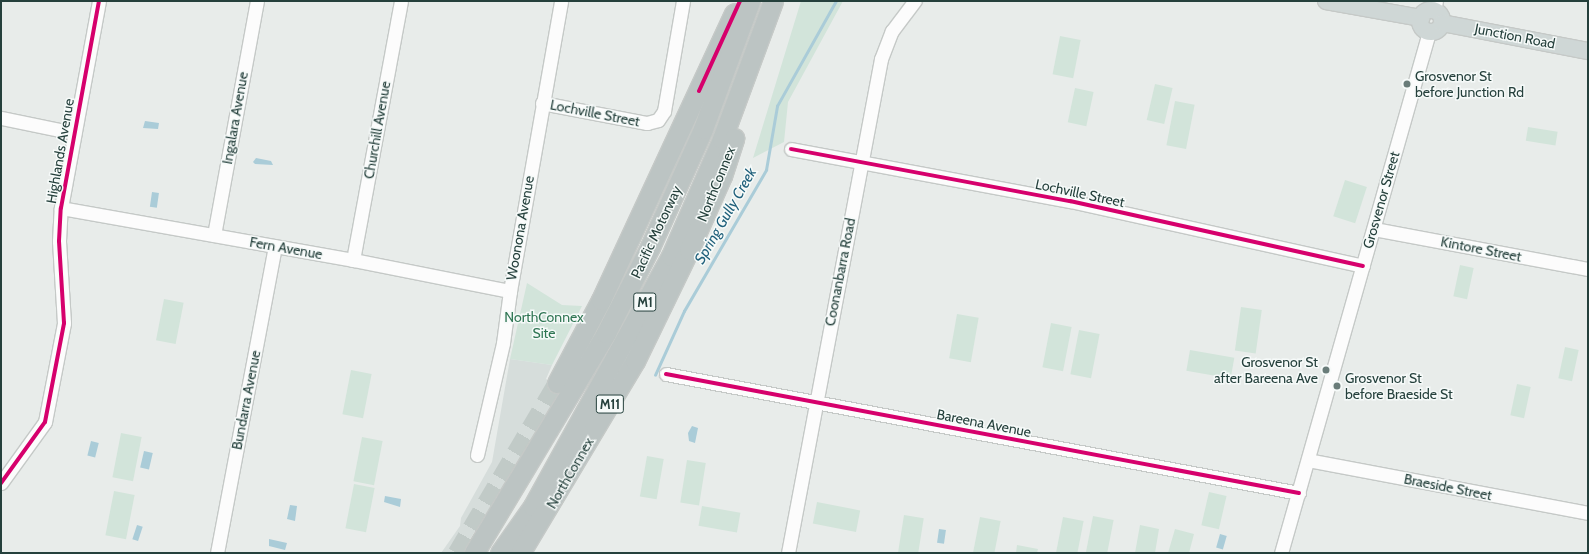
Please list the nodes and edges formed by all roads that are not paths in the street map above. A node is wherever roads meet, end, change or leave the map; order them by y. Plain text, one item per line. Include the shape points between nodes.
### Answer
1 (99, 1) edge
2 (257, 1) edge
3 (401, 1) edge
4 (561, 1) edge
5 (684, 1) edge
6 (740, 1) edge
7 (750, 1) edge
8 (773, 1) edge
9 (916, 1) edge
10 (1326, 1) edge
11 (1438, 11) edge
12 (1420, 18) junction
13 (1429, 32) junction
14 (760, 36) junction
15 (1588, 51) edge
16 (542, 103) junction
17 (1, 118) edge
18 (74, 133) junction
19 (791, 149) dead end
20 (861, 161) junction
21 (61, 208) junction
22 (1374, 228) junction
23 (214, 235) junction
24 (275, 246) junction
25 (353, 260) junction
26 (1363, 266) junction
27 (1588, 269) edge
28 (510, 291) junction
29 (666, 374) dead end
30 (557, 383) tunnel mouth
31 (815, 402) junction
32 (477, 455) dead end
33 (1308, 460) junction
34 (1, 483) edge
35 (1298, 493) junction
36 (1588, 513) edge
37 (218, 553) edge
38 (474, 553) edge
39 (500, 553) edge
40 (520, 553) edge
41 (788, 553) edge
42 (1281, 553) edge

1 - 18 street, Highlands Avenue
2 - 23 street, Ingalara Avenue
3 - 25 street, Churchill Avenue
4 - 16 street, Woonona Avenue
5 - 16 street, Lochville Street via 664,111 658,120 647,123
6 - 30 highway via 601,300
7 - 38 highway, Pacific Motorway / M1 via 703,129 650,247 606,333
8 - 14 highway, Pacific Motorway / M1
9 - 20 street, Coonanbarra Road via 886,43
10 - 12 main road
11 - 12 main road via 1426,12
11 - 13 main road via 1438,30
11 - 15 main road, Junction Road
12 - 13 main road via 1422,27
13 - 22 street, Grosvenor Street
14 - 39 highway, Pacific Motorway / M1 via 722,139 671,256 533,506
14 - 40 highway, NorthConnex / M11 via 738,125 724,169 689,250 634,361
16 - 28 street, Woonona Avenue
17 - 18 street
18 - 21 street, Highlands Avenue
19 - 20 street, Lochville Street
20 - 26 street, Lochville Street via 1070,201
20 - 31 street, Coonanbarra Road
21 - 23 street, Fern Avenue
21 - 34 street, Highlands Avenue via 58,241 64,323 45,422
22 - 26 street, Grosvenor Street
22 - 27 street, Kintore Street
23 - 24 street, Fern Avenue
24 - 25 street, Fern Avenue
24 - 37 street, Bundarra Avenue
25 - 28 street, Fern Avenue
26 - 33 street, Grosvenor Street
28 - 32 street, Woonona Avenue via 503,343
29 - 31 street, Bareena Avenue
31 - 35 street, Bareena Avenue
31 - 41 street, Coonanbarra Road
33 - 35 street, Grosvenor Street
33 - 36 street, Braeside Street
35 - 42 street, Grosvenor Street

